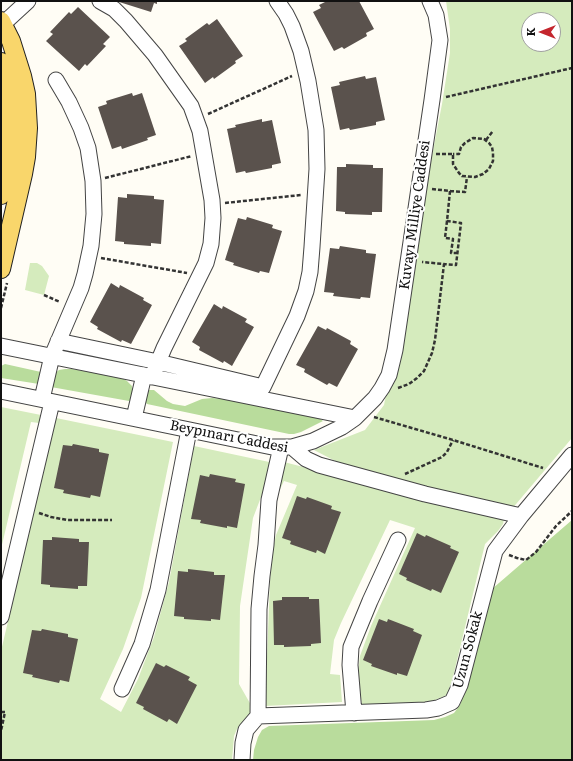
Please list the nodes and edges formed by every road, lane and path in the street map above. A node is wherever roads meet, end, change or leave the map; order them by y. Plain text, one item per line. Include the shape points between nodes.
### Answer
1 (28, 1) edge
2 (100, 1) edge
3 (277, 1) edge
4 (430, 1) edge
5 (2, 23) edge
6 (1, 62) edge
7 (572, 68) edge
8 (305, 70) junction
9 (56, 80) dead end
10 (432, 100) junction
11 (196, 120) junction
12 (493, 131) dead end
13 (486, 140) junction
14 (204, 153) junction
15 (424, 154) junction
16 (453, 154) junction
17 (467, 176) junction
18 (93, 181) junction
19 (419, 187) junction
20 (450, 191) junction
21 (316, 194) junction
22 (1, 195) edge
23 (212, 204) junction
24 (447, 221) junction
25 (457, 253) junction
26 (89, 256) junction
27 (409, 261) junction
28 (444, 264) junction
29 (1, 269) edge
30 (201, 275) junction
31 (44, 295) dead end
32 (72, 308) junction
33 (58, 341) junction
34 (1, 346) edge
35 (52, 356) junction
36 (158, 362) junction
37 (148, 376) junction
38 (1, 391) edge
39 (377, 395) junction
40 (47, 400) junction
41 (357, 416) junction
42 (134, 418) junction
43 (189, 430) junction
44 (453, 440) junction
45 (287, 447) junction
46 (572, 455) edge
47 (550, 470) dead end
48 (390, 484) junction
49 (28, 506) junction
50 (572, 511) edge
51 (521, 516) junction
52 (112, 520) dead end
53 (398, 540) dead end
54 (497, 547) junction
55 (1, 617) edge
56 (122, 689) dead end
57 (1, 712) edge
58 (354, 713) junction
59 (258, 716) junction
60 (1, 731) edge
61 (242, 760) edge

1 - 5 street
2 - 11 street via 114,9 155,55 191,106
3 - 8 street via 292,26
4 - 10 street, Kuvayı Milliye Caddesi via 436,15 440,40
5 - 29 main road via 17,57 22,76 28,128 24,168
6 - 22 main road via 8,89 11,119 10,152
7 - 10 path
8 - 11 path
8 - 21 street via 316,130
9 - 18 street via 81,128 88,148
10 - 15 street, Kuvayı Milliye Caddesi
11 - 14 street
12 - 13 path
13 - 16 path via 469,139 458,154
13 - 17 path via 494,153 489,169 475,177
14 - 18 path
14 - 23 street
15 - 16 path
15 - 19 street, Kuvayı Milliye Caddesi
16 - 17 path via 455,169 462,176
17 - 20 path via 465,192
18 - 26 street via 94,214
19 - 20 path
19 - 27 street, Kuvayı Milliye Caddesi
20 - 24 path
21 - 23 path
21 - 36 street via 310,272 306,291 297,316 263,387
23 - 30 street via 211,244
24 - 25 path via 461,223
24 - 25 path via 445,238 453,239 451,253
25 - 28 path via 456,265
26 - 30 path
26 - 32 street via 81,288
27 - 28 path
27 - 39 street, Kuvayı Milliye Caddesi via 392,364
28 - 39 path via 435,340 429,362 424,371 409,384
30 - 36 street
31 - 32 path
32 - 33 street
33 - 35 street
33 - 36 street
34 - 35 street
35 - 37 street
35 - 40 street
36 - 37 street
37 - 41 street
37 - 42 street
38 - 40 street, Beypınarı Caddesi
39 - 41 street, Kuvayı Milliye Caddesi
40 - 42 street, Beypınarı Caddesi
40 - 49 street
41 - 44 path
41 - 45 street, Kuvayı Milliye Caddesi via 323,436
42 - 43 street, Beypınarı Caddesi
43 - 45 street, Beypınarı Caddesi via 262,445
43 - 56 street via 158,590 142,644
44 - 47 path
44 - 48 path via 442,457
45 - 48 street, Beypınarı Caddesi via 319,465
45 - 59 street via 269,500 259,623
46 - 51 street, Uzun Sokak
48 - 51 street, Beypınarı Caddesi
49 - 52 path via 39,513 59,519
49 - 55 street
50 - 54 path via 526,560
51 - 54 street, Uzun Sokak
53 - 58 street via 351,647
54 - 58 street, Uzun Sokak via 460,685 452,702 426,710
57 - 60 path via 5,712
58 - 59 street, Uzun Sokak
59 - 61 street via 246,730

